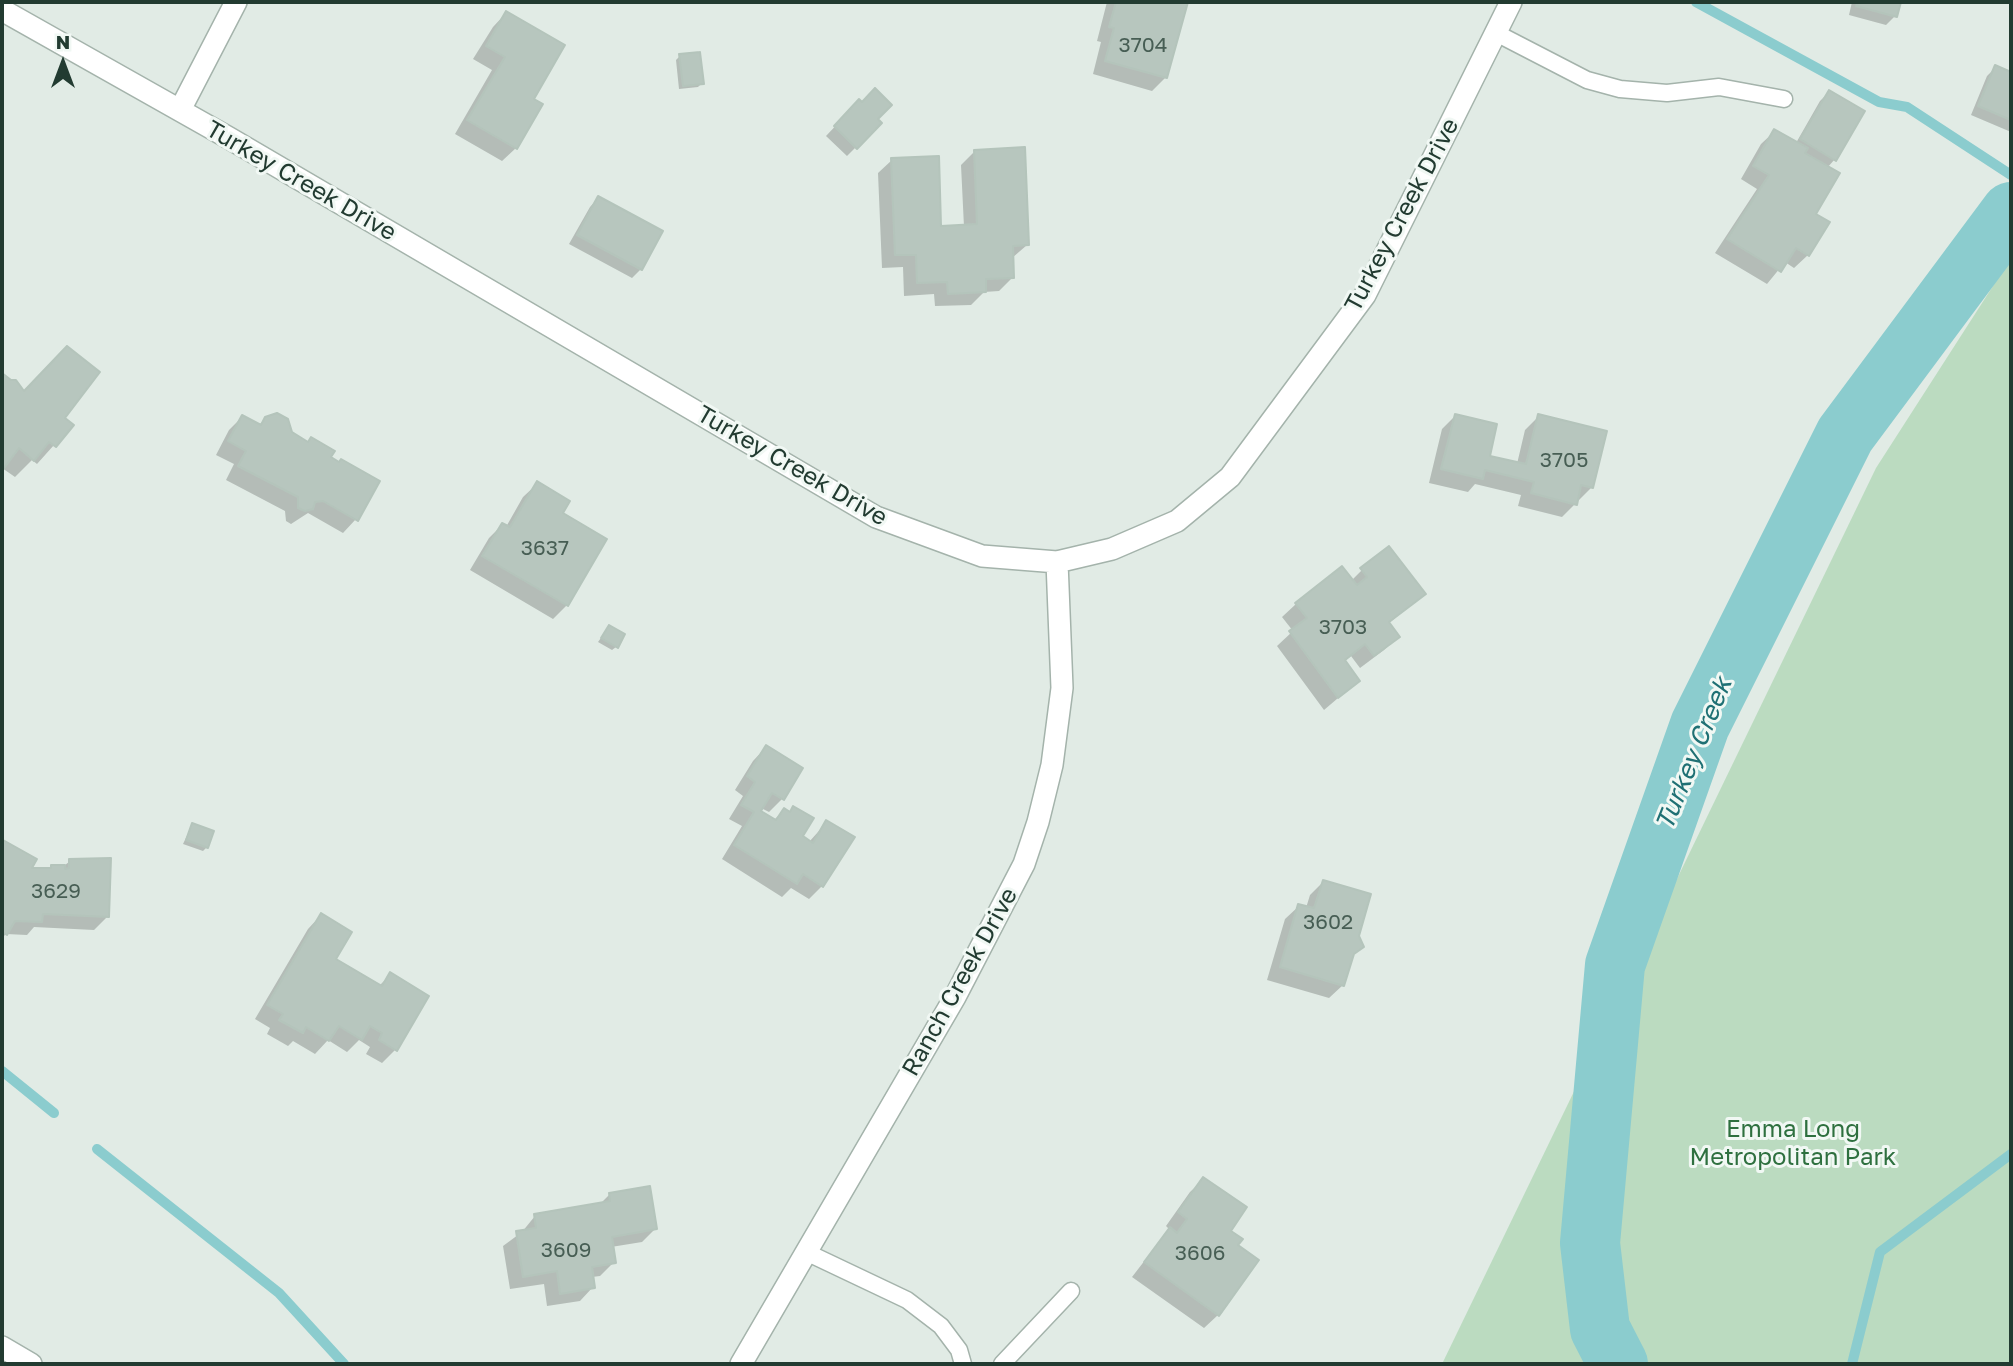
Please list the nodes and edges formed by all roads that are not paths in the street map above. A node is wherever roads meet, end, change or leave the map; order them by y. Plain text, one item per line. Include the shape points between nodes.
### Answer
1 (236, 2) edge
2 (1511, 2) edge
3 (2, 10) edge
4 (1496, 33) junction
5 (1784, 100) dead end
6 (180, 110) junction
7 (1057, 562) junction
8 (808, 1252) junction
9 (1071, 1291) dead end
10 (2, 1347) edge
11 (31, 1364) edge
12 (741, 1364) edge
13 (963, 1364) edge
14 (1002, 1364) edge

1 - 6 street
2 - 4 street, Turkey Creek Drive
3 - 6 street, Turkey Creek Drive
4 - 5 lane via 1587,80 1620,89 1667,93 1719,87
4 - 7 street, Turkey Creek Drive via 1365,295 1230,477 1177,521 1112,549
6 - 7 street, Turkey Creek Drive via 876,517 982,556
7 - 8 street, Ranch Creek Drive via 1062,688 1052,765 1024,864 955,997
8 - 12 street, Ranch Creek Drive
8 - 13 lane via 906,1300 941,1326 959,1350
9 - 14 lane
10 - 11 street

